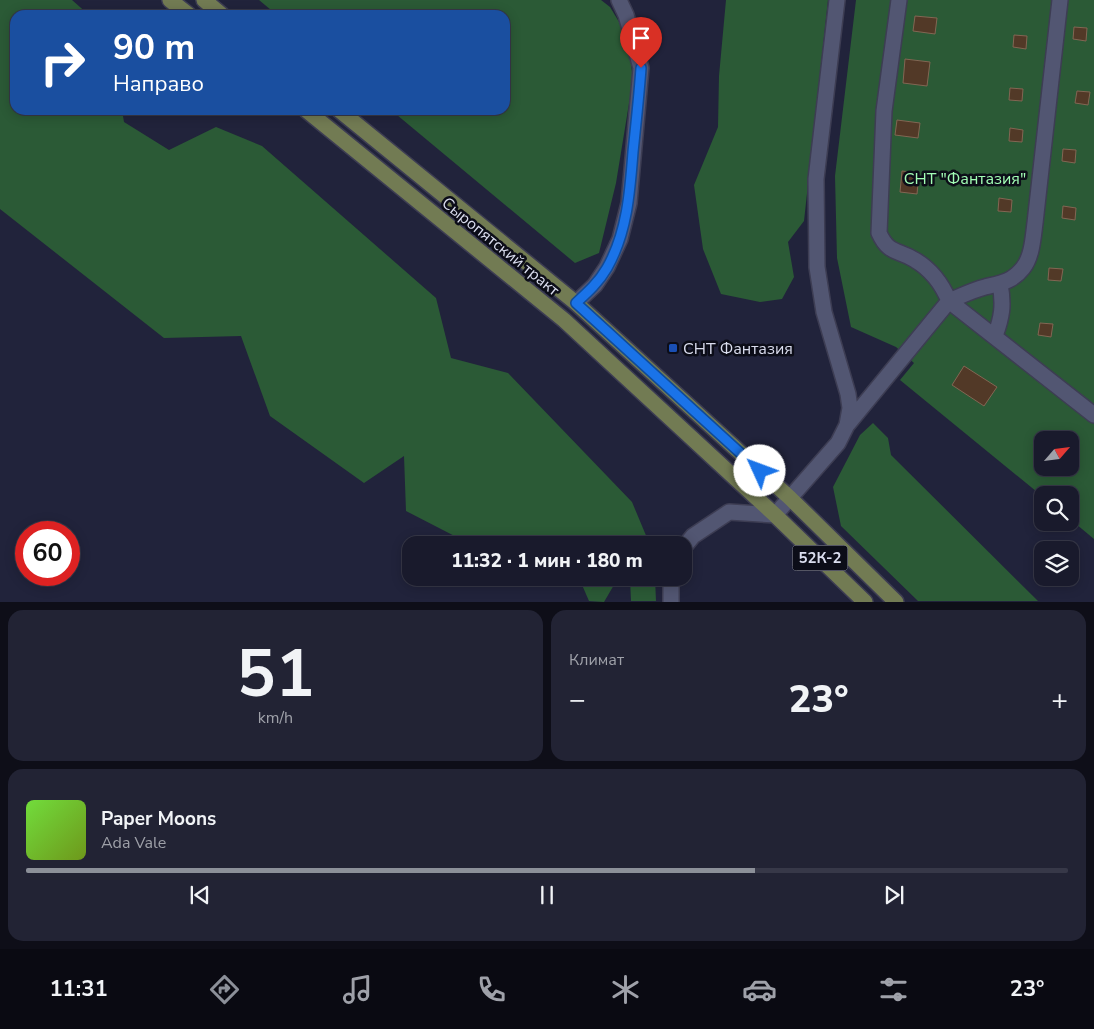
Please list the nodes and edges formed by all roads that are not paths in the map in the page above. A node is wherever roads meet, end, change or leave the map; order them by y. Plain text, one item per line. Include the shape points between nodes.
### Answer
1 (170, 0) edge
2 (204, 0) edge
3 (619, 0) edge
4 (837, 0) edge
5 (899, 0) edge
6 (1060, 0) edge
7 (183, 10) edge
8 (216, 10) edge
9 (312, 115) edge
10 (345, 115) edge
11 (1000, 284) junction
12 (949, 302) junction
13 (576, 303) junction
14 (995, 336) junction
15 (1094, 415) edge
16 (847, 425) junction
17 (790, 498) junction
18 (775, 515) junction
19 (692, 537) edge
20 (671, 586) edge
21 (671, 602) edge
22 (864, 602) edge
23 (896, 602) edge

1 - 7 main road
2 - 8 main road
3 - 13 street via 641,68 629,203 620,239 607,267 595,285
4 - 16 street via 816,178 817,266 824,312 848,394
5 - 12 street via 884,111 879,233 893,251 930,270 944,288
6 - 11 street via 1031,247 1024,267
9 - 18 main road, Сыропятский тракт / 52К-2 via 564,320
10 - 13 main road, Сыропятский тракт / 52К-2
11 - 12 street via 986,286
11 - 14 street via 1003,302
12 - 14 street
12 - 16 street
13 - 17 main road, Сыропятский тракт / 52К-2
14 - 15 street
16 - 17 street via 838,443
17 - 18 street
17 - 23 main road, Сыропятский тракт / 52К-2
18 - 19 street via 729,512
18 - 22 main road, Сыропятский тракт / 52К-2
20 - 21 street

